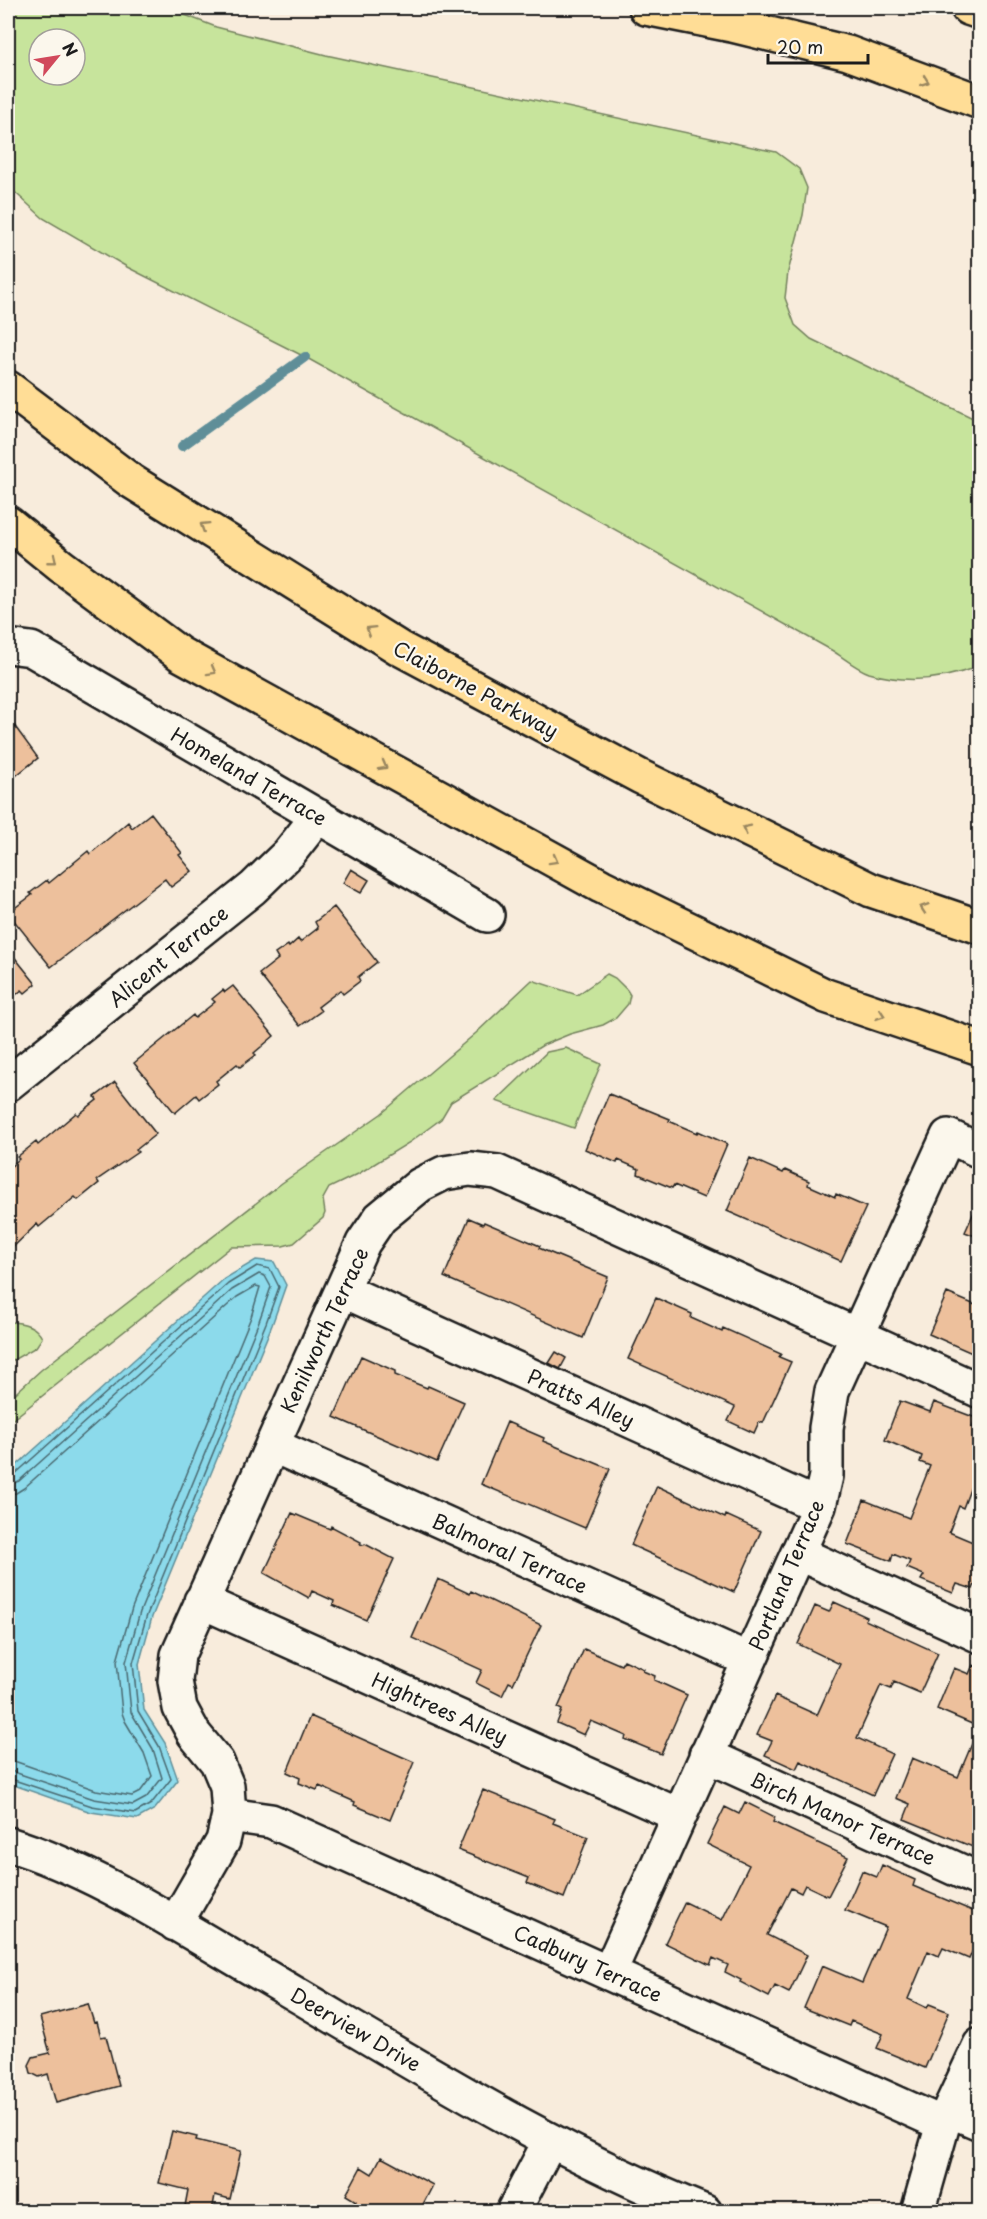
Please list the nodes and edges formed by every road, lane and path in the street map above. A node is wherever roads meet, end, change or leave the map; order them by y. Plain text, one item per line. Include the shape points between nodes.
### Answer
1 (646, 8) edge
2 (968, 8) edge
3 (980, 12) edge
4 (980, 102) edge
5 (8, 388) edge
6 (8, 523) edge
7 (8, 646) edge
8 (318, 816) junction
9 (487, 915) dead end
10 (980, 927) edge
11 (980, 1048) edge
12 (8, 1084) edge
13 (980, 1151) edge
14 (342, 1290) junction
15 (856, 1335) junction
16 (980, 1391) edge
17 (272, 1445) junction
18 (819, 1506) junction
19 (798, 1554) junction
20 (201, 1601) junction
21 (980, 1636) edge
22 (749, 1660) junction
23 (706, 1755) junction
24 (229, 1815) junction
25 (678, 1815) junction
26 (8, 1844) edge
27 (980, 1880) edge
28 (175, 1924) junction
29 (609, 1973) junction
30 (980, 2044) edge
31 (947, 2117) junction
32 (980, 2123) edge
33 (550, 2141) junction
34 (513, 2211) edge
35 (705, 2211) edge
36 (918, 2211) edge

1 -> 4 main road via 848,53
2 - 3 main road
10 -> 5 main road, Claiborne Parkway via 871,890 641,777 399,648 131,481
6 -> 11 main road via 180,654 601,886 826,996
7 - 8 street, Homeland Terrace via 31,649
8 - 9 street, Homeland Terrace
8 - 12 street, Alicent Terrace via 289,853 253,888
13 - 15 street, Portland Terrace via 948,1136
14 - 15 street, Kenilworth Terrace via 363,1243 380,1218 420,1185 444,1173 470,1169 497,1172
14 - 17 street, Kenilworth Terrace
14 - 18 street, Pratts Alley
15 - 16 street, Kenilworth Terrace
15 - 18 street, Portland Terrace via 832,1391 826,1428 826,1476
17 - 20 street, Kenilworth Terrace
17 - 22 street, Balmoral Terrace
18 - 19 street, Portland Terrace
19 - 21 street
19 - 22 street, Portland Terrace
20 - 24 street, Kenilworth Terrace via 178,1655 175,1682 180,1708 194,1734 217,1762 227,1786
20 - 25 street, Hightrees Alley
22 - 23 street, Portland Terrace
23 - 25 street, Portland Terrace
23 - 27 street, Birch Manor Terrace
24 - 28 street, Kenilworth Terrace via 223,1841
24 - 29 street, Cadbury Terrace via 271,1821
25 - 29 street, Portland Terrace
26 - 28 street, Deerview Drive via 113,1888
28 - 33 street, Deerview Drive
29 - 31 street, Cadbury Terrace
30 - 31 street
31 - 32 street, Cadbury Terrace
31 - 36 street
33 - 34 street
33 - 35 street, Deerview Drive via 650,2190

